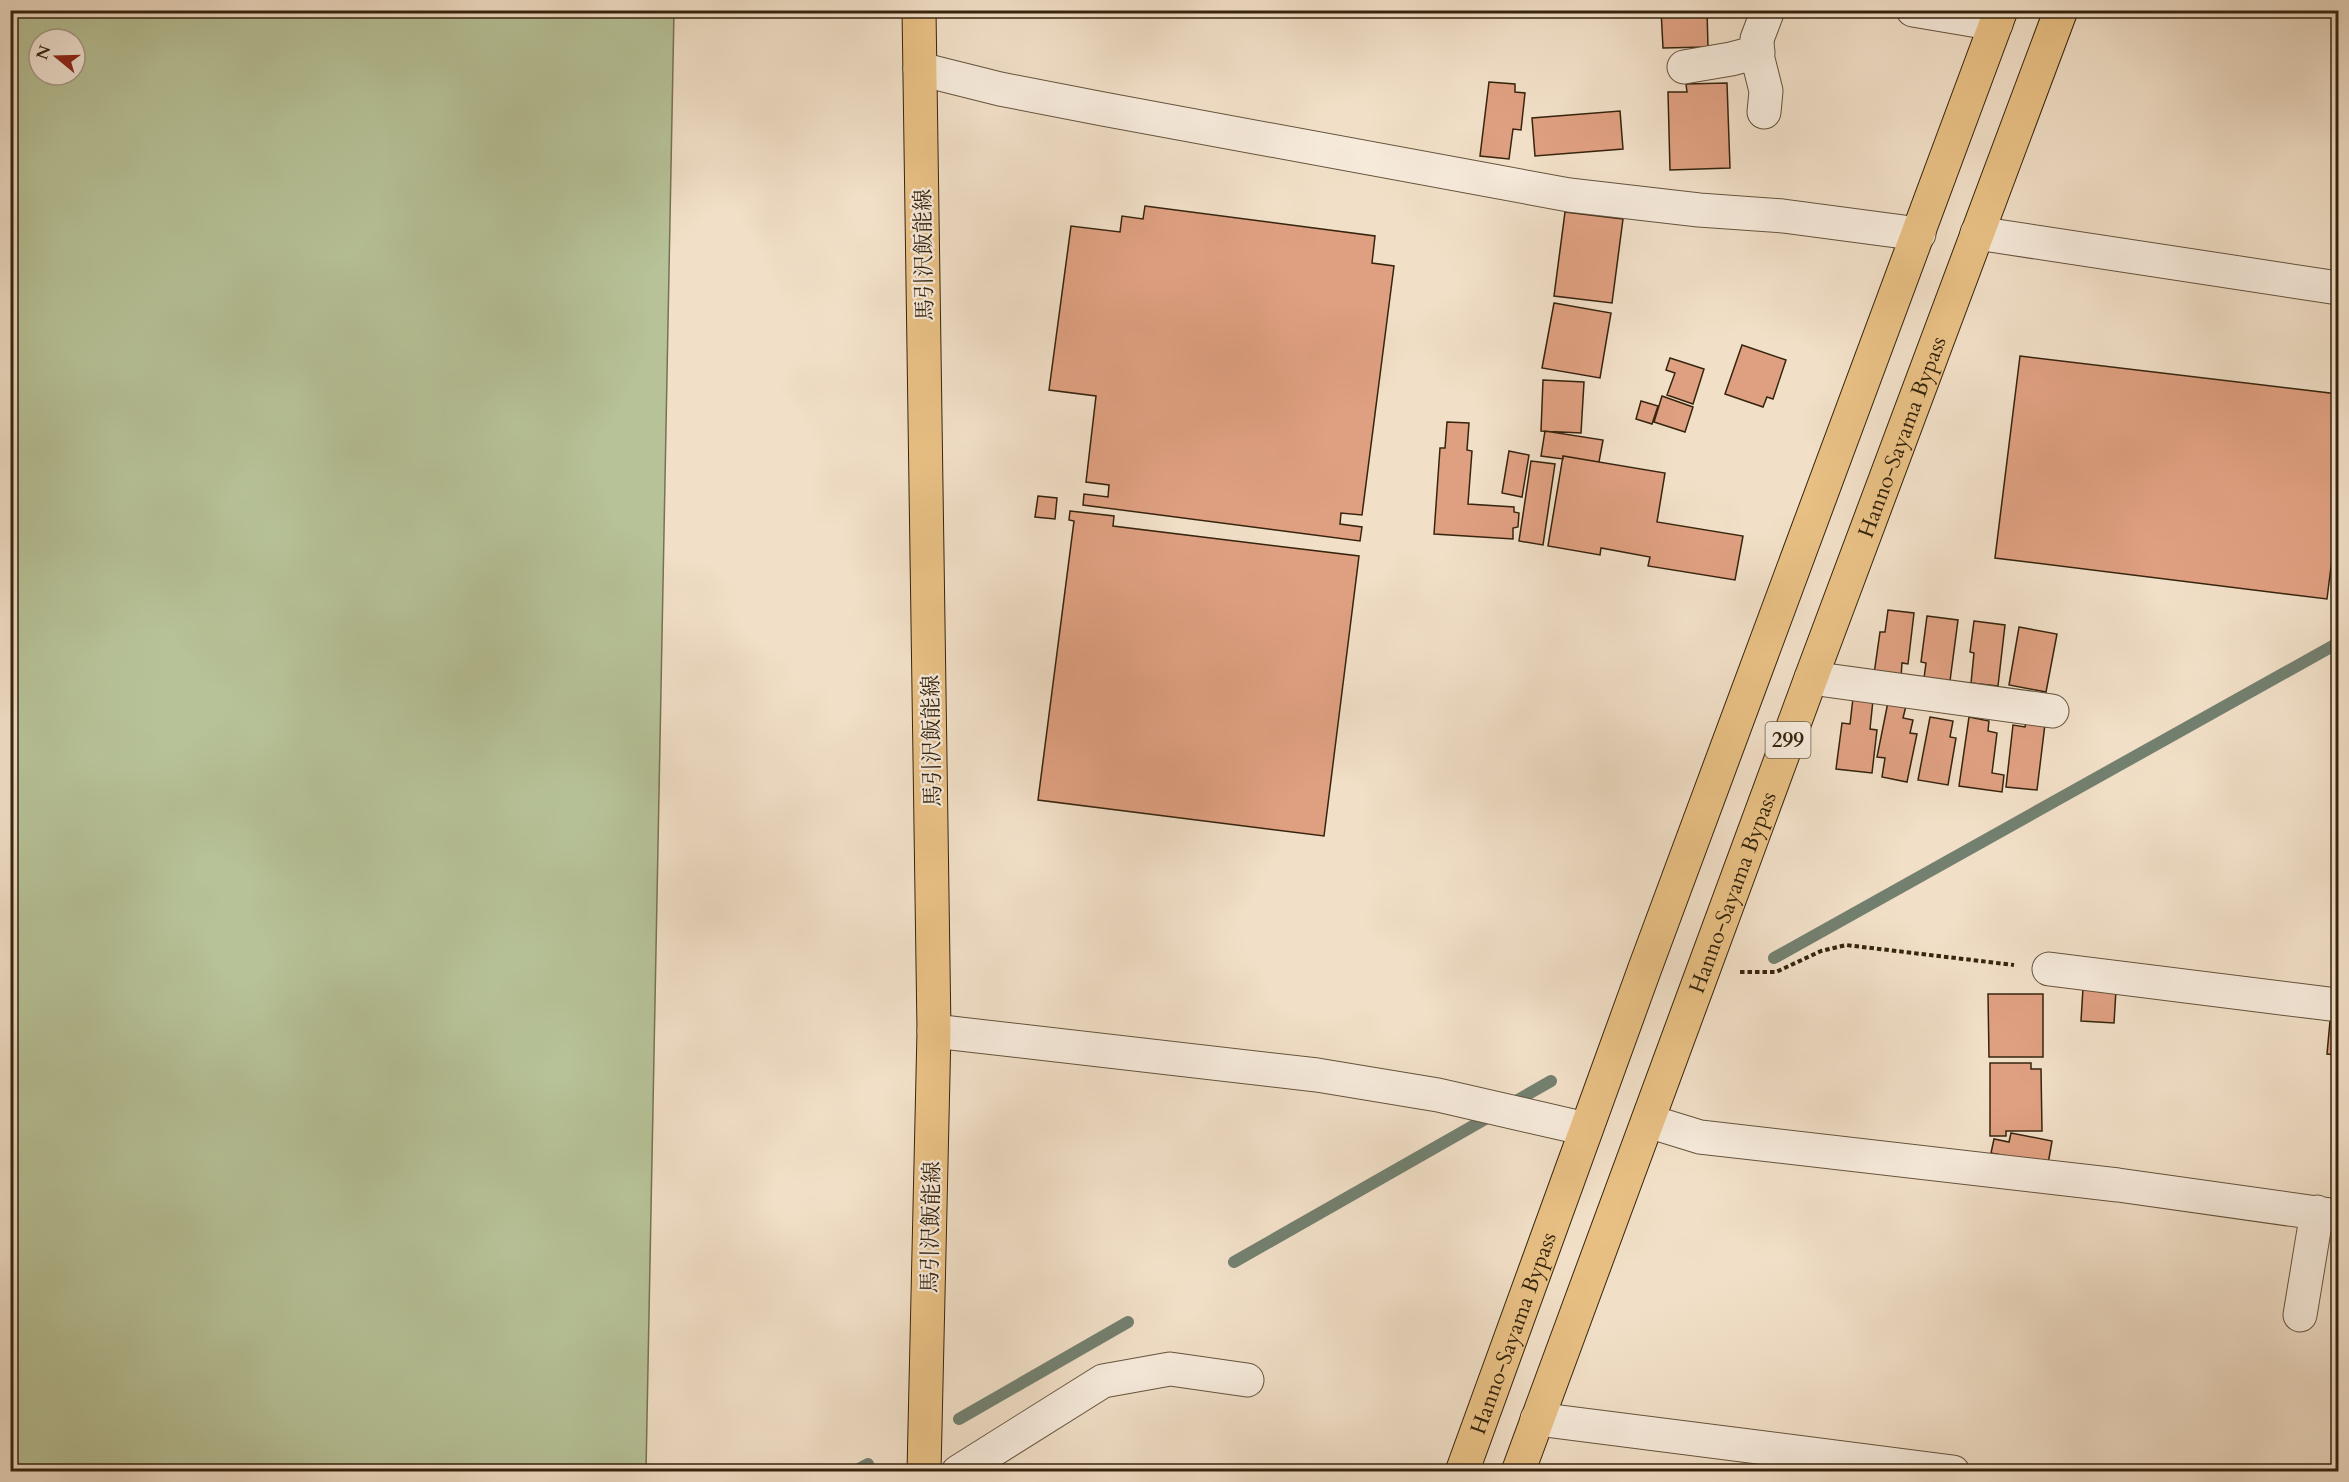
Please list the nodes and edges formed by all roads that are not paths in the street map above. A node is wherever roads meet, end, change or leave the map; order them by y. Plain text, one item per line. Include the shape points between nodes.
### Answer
1 (919, 10) edge
2 (1768, 10) edge
3 (1913, 10) edge
4 (2061, 10) edge
5 (1999, 17) edge
6 (1758, 52) junction
7 (1683, 67) dead end
8 (920, 69) junction
9 (1764, 112) dead end
10 (1977, 233) junction
11 (1918, 234) junction
12 (2338, 288) edge
13 (1811, 678) junction
14 (2052, 711) dead end
15 (2049, 969) road end
16 (2338, 1005) edge
17 (934, 1031) junction
18 (1648, 1121) junction
19 (1586, 1129) junction
20 (2328, 1214) edge
21 (2300, 1315) dead end
22 (1247, 1380) dead end
23 (1538, 1419) junction
24 (924, 1472) edge
25 (958, 1472) edge
26 (1462, 1472) edge
27 (1518, 1472) edge
28 (1953, 1472) edge

1 - 8 main road, 馬引沢飯能線
2 - 6 street via 1757,39
3 - 5 street
4 - 10 main road, Hanno-Sayama Bypass / 299
5 - 11 main road, Hanno-Sayama Bypass / 299
6 - 7 street
6 - 9 street via 1766,91
8 - 11 street via 1046,98 1559,193
8 - 17 main road, 馬引沢飯能線
10 - 12 street
10 - 13 main road, Hanno-Sayama Bypass / 299
11 - 19 main road, Hanno-Sayama Bypass / 299
13 - 14 street
13 - 18 main road, Hanno-Sayama Bypass / 299
15 - 16 street
17 - 19 street via 1317,1075 1438,1095
17 - 24 main road, 馬引沢飯能線
18 - 20 street via 1700,1137 2118,1185
18 - 23 main road, Hanno-Sayama Bypass / 299
19 - 26 main road, Hanno-Sayama Bypass / 299
20 - 21 street
22 - 25 street via 1170,1369 1103,1382
23 - 27 main road, Hanno-Sayama Bypass / 299
23 - 28 street

